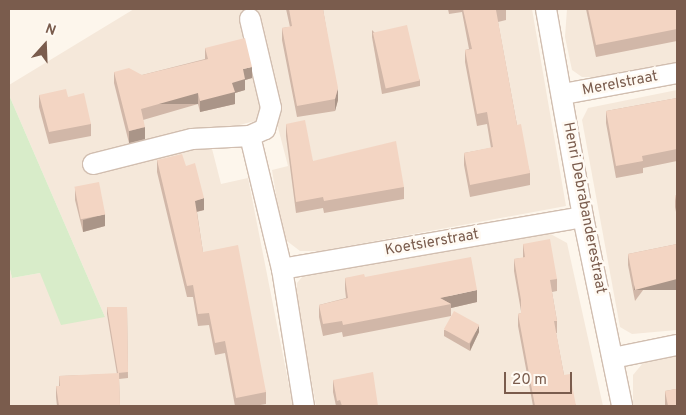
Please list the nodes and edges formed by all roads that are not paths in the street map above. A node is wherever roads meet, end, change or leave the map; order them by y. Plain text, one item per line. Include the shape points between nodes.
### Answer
1 (546, 9) edge
2 (250, 19) dead end
3 (677, 73) edge
4 (563, 94) junction
5 (250, 136) junction
6 (93, 164) dead end
7 (583, 217) junction
8 (282, 269) junction
9 (677, 345) edge
10 (613, 358) junction
11 (304, 406) edge
12 (622, 406) edge

1 - 4 street, Henri Debrabanderestraat
2 - 5 street via 270,108 265,129
3 - 4 street, Merelstraat
4 - 7 street, Henri Debrabanderestraat
5 - 6 street via 192,139
5 - 8 street
7 - 8 street, Koetsierstraat
7 - 10 street, Henri Debrabanderestraat
8 - 11 street
9 - 10 street
10 - 12 street, Henri Debrabanderestraat

